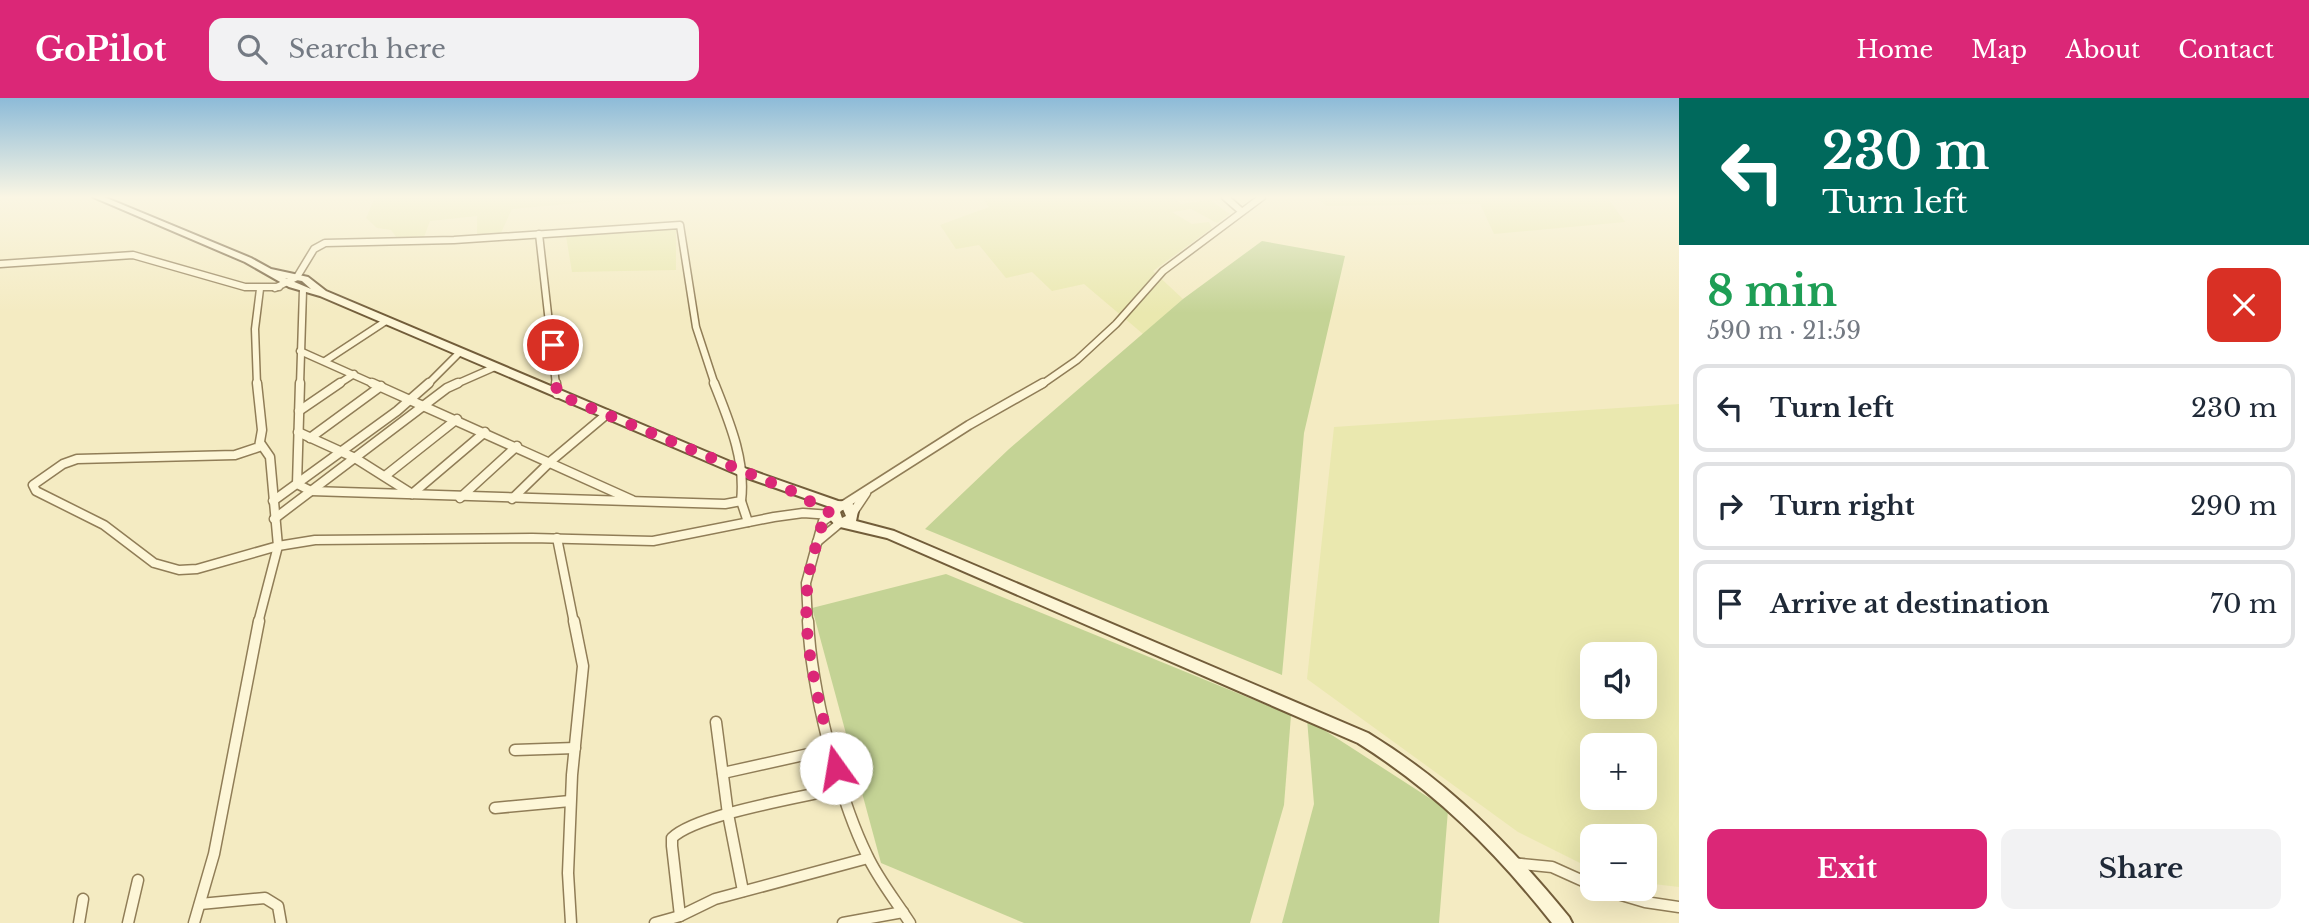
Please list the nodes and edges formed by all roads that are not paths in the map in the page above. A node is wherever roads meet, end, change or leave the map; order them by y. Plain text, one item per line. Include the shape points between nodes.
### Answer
1 (187, 236) edge
2 (503, 236) edge
3 (539, 236) edge
4 (681, 236) edge
5 (1210, 236) edge
6 (0, 264) edge
7 (298, 284) junction
8 (260, 289) junction
9 (386, 321) junction
10 (300, 351) junction
11 (460, 352) junction
12 (325, 361) junction
13 (495, 367) junction
14 (354, 374) junction
15 (436, 379) junction
16 (381, 386) junction
17 (451, 386) junction
18 (557, 394) junction
19 (412, 399) junction
20 (425, 405) junction
21 (299, 411) junction
22 (607, 414) junction
23 (457, 419) junction
24 (298, 432) junction
25 (485, 432) junction
26 (310, 438) junction
27 (261, 444) junction
28 (517, 446) junction
29 (342, 451) junction
30 (355, 458) junction
31 (551, 461) junction
32 (743, 472) junction
33 (384, 477) junction
34 (297, 484) junction
35 (311, 491) junction
36 (413, 495) junction
37 (460, 498) junction
38 (512, 499) junction
39 (634, 500) junction
40 (741, 501) junction
41 (273, 502) junction
42 (841, 514) junction
43 (274, 519) junction
44 (748, 522) junction
45 (557, 538) junction
46 (278, 546) junction
47 (716, 722) dead end
48 (575, 748) junction
49 (831, 748) junction
50 (515, 750) dead end
51 (723, 773) junction
52 (841, 788) junction
53 (570, 802) junction
54 (495, 808) dead end
55 (728, 814) junction
56 (868, 858) junction
57 (1512, 863) junction
58 (138, 880) dead end
59 (1580, 880) edge
60 (743, 891) junction
61 (83, 899) dead end
62 (1642, 901) edge
63 (200, 904) junction
64 (1679, 907) edge
65 (903, 912) junction
66 (680, 916) junction
67 (79, 923) edge
68 (128, 923) edge
69 (194, 923) edge
70 (281, 923) edge
71 (571, 923) edge
72 (655, 923) edge
73 (844, 923) edge
74 (911, 923) edge
75 (1563, 923) edge

1 - 7 main road
2 - 7 street via 325,243 314,249
3 - 18 street
4 - 32 street via 700,344
5 - 42 street via 1153,280 1077,360 868,490
6 - 8 street via 133,256
7 - 8 street
7 - 9 main road
7 - 10 street
8 - 27 street via 256,319
9 - 11 main road
9 - 12 street
10 - 12 street
10 - 21 street
11 - 13 main road
11 - 15 street
12 - 14 street
13 - 17 street
13 - 18 main road
14 - 16 street
14 - 21 street
15 - 17 street
15 - 19 street
16 - 19 street
16 - 26 street
17 - 20 street
18 - 22 main road
19 - 20 street
19 - 29 street
20 - 23 street
20 - 30 street
21 - 24 street
22 - 31 street
22 - 32 main road
23 - 25 street
23 - 33 street
24 - 26 street
24 - 34 street
25 - 28 street
25 - 36 street
26 - 29 street
27 - 41 street via 270,457
27 - 46 street via 235,456 78,459 33,485 41,496 104,526 162,566 197,569
28 - 31 street
28 - 37 street
29 - 30 street
29 - 34 street
30 - 33 street
30 - 35 street
31 - 38 street
31 - 39 street
32 - 40 street
32 - 42 main road
33 - 36 street
34 - 35 street
34 - 41 street
35 - 36 street
35 - 43 street
36 - 37 street
37 - 38 street
38 - 39 street
39 - 40 street
40 - 44 street
41 - 43 street
42 - 44 street via 803,513
42 - 49 street via 817,542 806,583 806,627
42 - 57 main road via 1363,738 1435,786
43 - 46 street
44 - 45 street via 653,541
45 - 46 street via 315,540
45 - 48 street via 583,666
46 - 63 street via 252,648 214,854
47 - 51 street
48 - 50 street
48 - 53 street
49 - 51 street
49 - 52 street
51 - 55 street
52 - 55 street
52 - 56 street
53 - 54 street
53 - 71 street
55 - 60 street
55 - 66 street via 688,827 673,838
56 - 60 street
56 - 65 street
57 - 59 street via 1552,867
57 - 75 main road
58 - 68 street
60 - 66 street
61 - 67 street
62 - 64 street
63 - 69 street
63 - 70 street via 265,898 278,906
65 - 73 street
65 - 74 street
66 - 72 street

